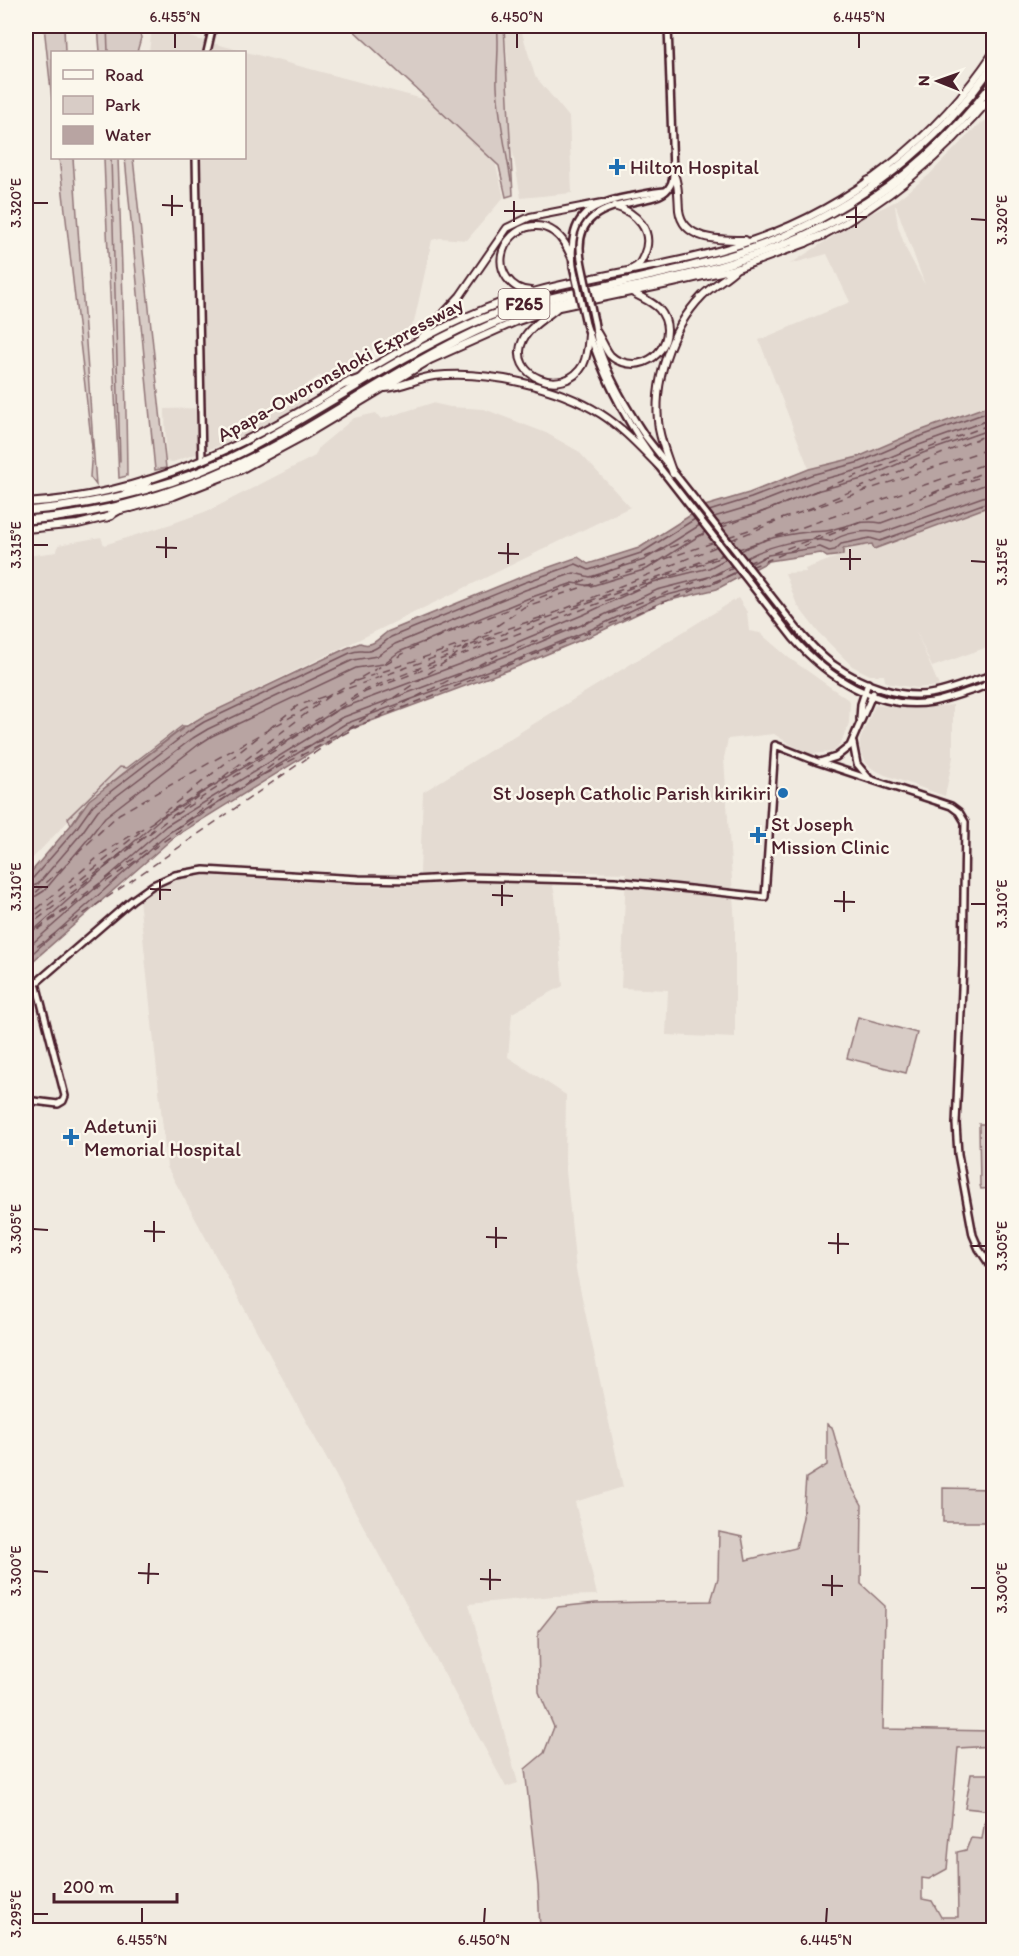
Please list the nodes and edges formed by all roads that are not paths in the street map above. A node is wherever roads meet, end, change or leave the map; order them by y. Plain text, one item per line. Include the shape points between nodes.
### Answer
1 (213, 26) edge
2 (668, 26) edge
3 (207, 51) edge
4 (993, 52) edge
5 (993, 63) edge
6 (993, 82) edge
7 (993, 94) edge
8 (982, 103) junction
9 (196, 159) edge
10 (889, 170) junction
11 (673, 172) junction
12 (869, 185) junction
13 (666, 190) junction
14 (602, 202) junction
15 (614, 206) junction
16 (822, 232) junction
17 (754, 240) junction
18 (795, 244) junction
19 (572, 258) junction
20 (738, 268) junction
21 (628, 271) junction
22 (537, 291) junction
23 (632, 291) junction
24 (558, 307) junction
25 (596, 331) junction
26 (589, 334) junction
27 (420, 340) junction
28 (374, 371) junction
29 (350, 386) junction
30 (382, 389) junction
31 (202, 461) junction
32 (659, 466) junction
33 (675, 476) junction
34 (148, 481) junction
35 (132, 497) junction
36 (26, 503) edge
37 (104, 508) junction
38 (118, 510) junction
39 (26, 511) edge
40 (107, 518) junction
41 (26, 520) edge
42 (26, 530) edge
43 (868, 683) junction
44 (875, 686) junction
45 (865, 692) junction
46 (872, 694) junction
47 (860, 720) junction
48 (853, 741) junction
49 (818, 762) junction
50 (870, 778) junction
51 (26, 1100) edge
52 (993, 1271) edge

1 - 3 main road
2 - 11 main road
4 - 10 main road, Apapa-Oworonshoki Expressway via 957,100
5 - 10 highway, Apapa-Oworonshoki Expressway / F265 via 951,117 917,151
6 - 8 highway, Apapa-Oworonshoki Expressway / F265
7 - 8 main road, Apapa-Oworonshoki Expressway
8 - 16 highway, Apapa-Oworonshoki Expressway / F265 via 891,185
9 - 31 main road
10 - 12 highway, Apapa-Oworonshoki Expressway / F265
10 - 12 highway
11 - 13 main road
11 - 17 main road via 681,217 690,231 708,237
12 - 17 main road, Apapa-Oworonshoki Expressway
12 - 28 highway, Apapa-Oworonshoki Expressway / F265 via 819,220 764,244 501,312
13 - 14 main road
13 - 15 main road
14 - 19 main road via 579,222
14 - 27 main road via 530,217 507,228 466,288
15 - 21 main road via 634,215 647,236 642,260
15 - 25 main road, bridge via 595,214 586,224 580,242
16 - 18 highway, Apapa-Oworonshoki Expressway / F265
16 - 18 highway
17 - 21 main road, Apapa-Oworonshoki Expressway
18 - 20 main road, Apapa-Oworonshoki Expressway
18 - 35 highway, Apapa-Oworonshoki Expressway / F265 via 719,267 548,305 495,323 429,354 253,457 208,478
19 - 22 main road via 554,231 546,228 529,226 507,240 502,250 506,277 524,291
19 - 26 main road, bridge
20 - 23 main road, Apapa-Oworonshoki Expressway
20 - 33 main road via 695,304 680,327 665,364 658,415 662,441
21 - 22 main road, Apapa-Oworonshoki Expressway
22 - 27 main road, Apapa-Oworonshoki Expressway via 486,309
23 - 24 main road, Apapa-Oworonshoki Expressway
23 - 25 main road via 656,306 664,318 667,336 659,353 645,363 627,363 610,355
24 - 26 main road via 521,342 522,362 535,378 554,382 572,376 586,359
24 - 30 main road, Apapa-Oworonshoki Expressway via 465,343
25 - 33 main road via 607,366 629,411
26 - 32 main road via 616,402
27 - 28 main road, Apapa-Oworonshoki Expressway
28 - 29 highway, Apapa-Oworonshoki Expressway / F265
28 - 29 highway
29 - 31 main road, Apapa-Oworonshoki Expressway
29 - 35 highway, Apapa-Oworonshoki Expressway / F265 via 245,451
30 - 32 main road via 453,374 517,382 593,409
30 - 35 main road, Apapa-Oworonshoki Expressway via 240,470 174,496
31 - 34 main road, Apapa-Oworonshoki Expressway
32 - 45 main road via 793,638 818,665
33 - 43 main road via 804,637 834,665
34 - 35 highway
34 - 35 main road, Apapa-Oworonshoki Expressway
35 - 36 main road, Apapa-Oworonshoki Expressway
35 - 37 highway, Apapa-Oworonshoki Expressway / F265
35 - 38 highway
35 - 39 highway, Apapa-Oworonshoki Expressway / F265
35 - 40 main road, Apapa-Oworonshoki Expressway
37 - 38 highway
37 - 41 highway, Apapa-Oworonshoki Expressway / F265
38 - 40 highway
40 - 42 main road, Apapa-Oworonshoki Expressway
43 - 44 main road
43 - 45 main road
44 - 46 main road
44 - 46 main road via 934,694 993,675 984,686 931,702
45 - 46 main road
45 - 47 main road
46 - 47 main road
47 - 48 main road
48 - 49 main road via 836,757
48 - 50 main road via 857,764
49 - 50 main road
49 - 51 main road via 775,745 765,897 583,880 359,879 204,870 163,879 132,900 36,983 65,1096 58,1104
50 - 52 main road via 951,806 965,822 956,1124 973,1235

